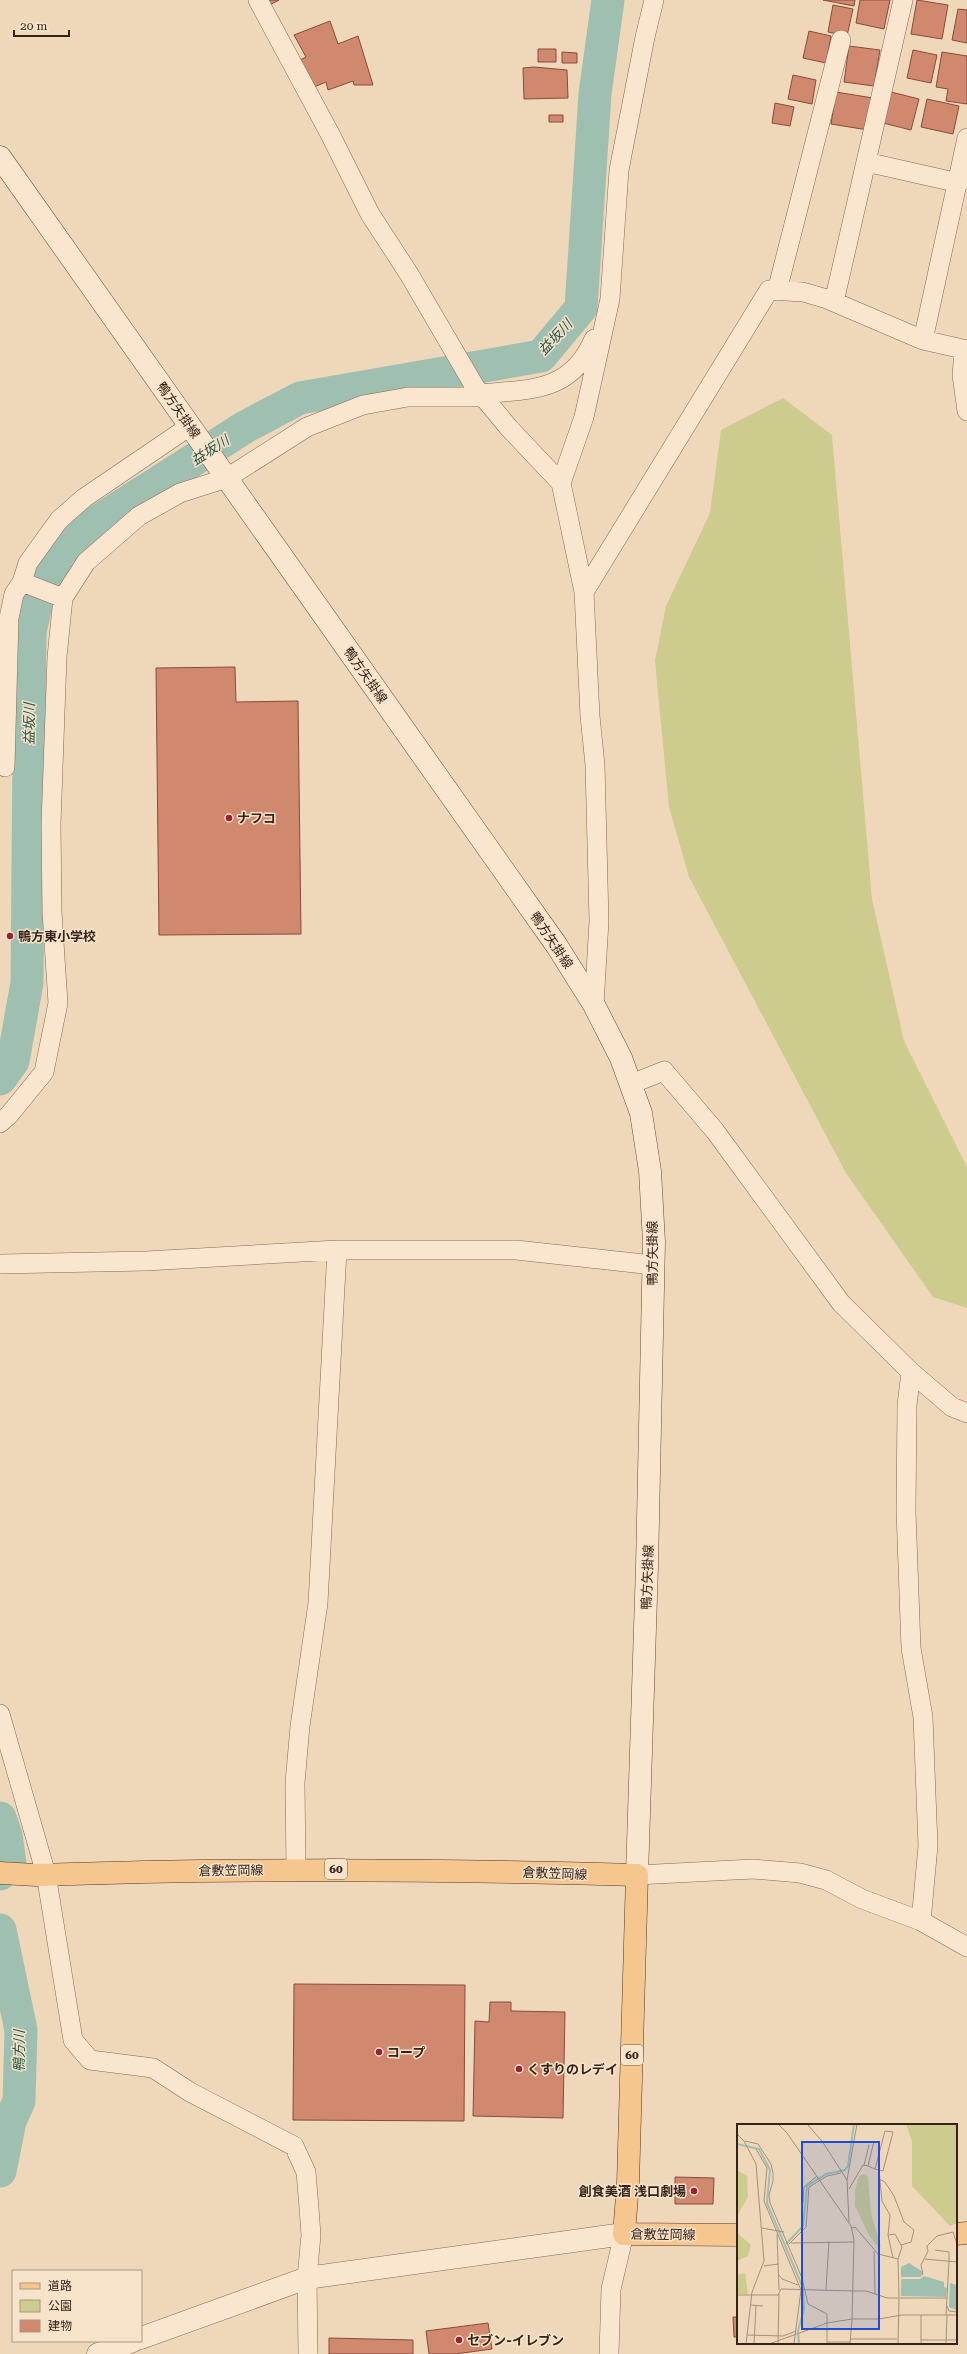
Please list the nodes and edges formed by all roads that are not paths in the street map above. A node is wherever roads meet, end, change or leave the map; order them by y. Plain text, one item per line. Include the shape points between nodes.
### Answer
1 (258, 0) edge
2 (654, 0) edge
3 (903, 0) edge
4 (841, 40) dead end
5 (967, 138) edge
6 (0, 157) edge
7 (866, 162) junction
8 (958, 183) junction
9 (778, 291) junction
10 (610, 299) junction
11 (834, 302) junction
12 (923, 340) junction
13 (966, 350) edge
14 (479, 393) junction
15 (967, 411) edge
16 (195, 432) junction
17 (224, 474) junction
18 (561, 483) junction
19 (22, 582) junction
20 (584, 592) junction
21 (63, 598) junction
22 (5, 767) dead end
23 (594, 1005) junction
24 (631, 1084) junction
25 (0, 1123) edge
26 (337, 1250) junction
27 (0, 1264) edge
28 (653, 1265) junction
29 (911, 1372) junction
30 (967, 1413) edge
31 (0, 1714) edge
32 (296, 1869) junction
33 (0, 1873) edge
34 (41, 1874) junction
35 (637, 1875) junction
36 (921, 1921) junction
37 (967, 1947) edge
38 (967, 2233) edge
39 (624, 2234) junction
40 (737, 2234) edge
41 (957, 2234) edge
42 (307, 2278) junction
43 (142, 2338) edge
44 (131, 2342) edge
45 (98, 2354) edge
46 (308, 2354) edge
47 (609, 2354) edge

1 - 14 street via 370,214
2 - 10 street via 619,170
3 - 7 street
4 - 9 street
5 - 8 street
6 - 16 main road, 鴨方矢掛線
7 - 8 street
7 - 11 street
8 - 12 street
9 - 11 street via 803,292
9 - 20 street via 769,290
10 - 14 street via 586,356 568,375 543,388
10 - 18 street via 584,417
11 - 12 street
12 - 13 street
13 - 15 street via 962,375
14 - 17 street via 408,397 364,405 307,427
14 - 18 street
16 - 17 main road, 鴨方矢掛線
16 - 19 street via 84,498 59,520 28,563
17 - 21 street via 180,493 139,516 86,562
17 - 23 main road, 鴨方矢掛線 via 553,939
18 - 20 street
19 - 21 street
19 - 22 street via 14,594 9,618
20 - 23 street via 595,765 599,921
21 - 25 street via 54,713 51,824 52,912 58,1003 44,1072
23 - 24 main road, 鴨方矢掛線
24 - 28 main road, 鴨方矢掛線 via 641,1113 650,1171
24 - 29 street via 664,1071 715,1131 841,1303
26 - 27 street via 146,1261
26 - 28 street via 516,1250
26 - 32 street via 318,1603 300,1726 295,1783
28 - 35 main road, 鴨方矢掛線 via 647,1574
29 - 30 street via 952,1407
29 - 36 street via 907,1405 906,1511 911,1648 923,1717 928,1846
31 - 34 street
32 - 34 main road, 倉敷笠岡線 / 60
32 - 35 main road, 倉敷笠岡線 / 60
33 - 34 main road, 倉敷笠岡線 / 60
34 - 42 street via 74,2040 90,2060 153,2068 190,2092 294,2146 306,2172 311,2235
35 - 36 street via 753,1869 800,1873 826,1880 862,1899
35 - 39 main road, 倉敷笠岡線 / 60 via 628,2182
36 - 37 street
38 - 41 main road
39 - 40 main road, 倉敷笠岡線
39 - 42 main road
39 - 47 street via 611,2289
42 - 43 main road
42 - 46 street
44 - 45 main road

